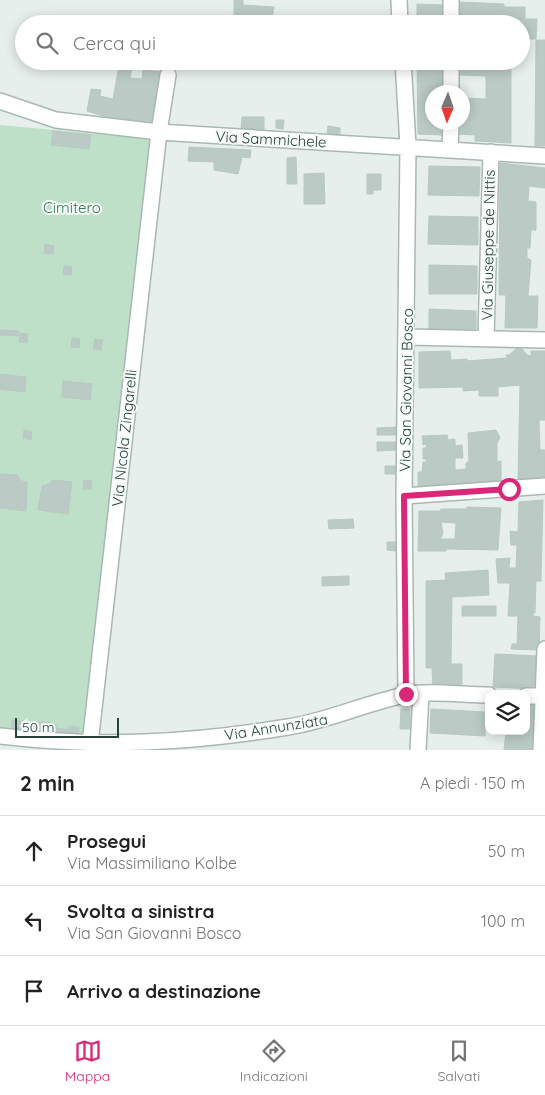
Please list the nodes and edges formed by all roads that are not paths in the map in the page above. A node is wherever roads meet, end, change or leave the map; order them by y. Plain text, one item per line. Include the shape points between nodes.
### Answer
1 (399, 0) edge
2 (451, 0) edge
3 (400, 15) edge
4 (451, 15) edge
5 (404, 70) edge
6 (451, 70) edge
7 (168, 75) dead end
8 (451, 85) edge
9 (0, 101) edge
10 (0, 110) edge
11 (26, 110) junction
12 (451, 130) edge
13 (159, 132) junction
14 (408, 146) junction
15 (450, 149) junction
16 (491, 152) junction
17 (545, 156) edge
18 (407, 337) junction
19 (486, 338) junction
20 (545, 340) edge
21 (545, 486) edge
22 (404, 496) junction
23 (545, 649) edge
24 (414, 694) junction
25 (485, 695) edge
26 (530, 696) edge
27 (544, 696) edge
28 (0, 736) edge
29 (90, 744) junction
30 (418, 750) edge
31 (541, 750) edge

1 - 3 street
2 - 4 street
5 - 14 street, Via San Giovanni Bosco
6 - 8 street
7 - 13 street, Via Nicola Zingarelli
9 - 11 street, Via Sammichele
10 - 11 street
11 - 13 street, Via Sammichele via 56,120
12 - 15 street
13 - 14 street, Via Sammichele
13 - 29 street, Via Nicola Zingarelli
14 - 15 street, Via Sammichele
14 - 18 street, Via San Giovanni Bosco
15 - 16 street, Via Sammichele
16 - 17 street, Via Sammichele
16 - 19 street, Via Giuseppe de Nittis
18 - 19 street
18 - 22 street, Via San Giovanni Bosco
19 - 20 street
21 - 22 street
22 - 24 street, Via San Giovanni Bosco
23 - 27 street
24 - 25 street, Via Annunziata
24 - 29 street, Via Annunziata via 288,727 163,743
24 - 30 street, Via San Giovanni Bosco
26 - 27 street
27 - 31 street
28 - 29 street, Via Annunziata

